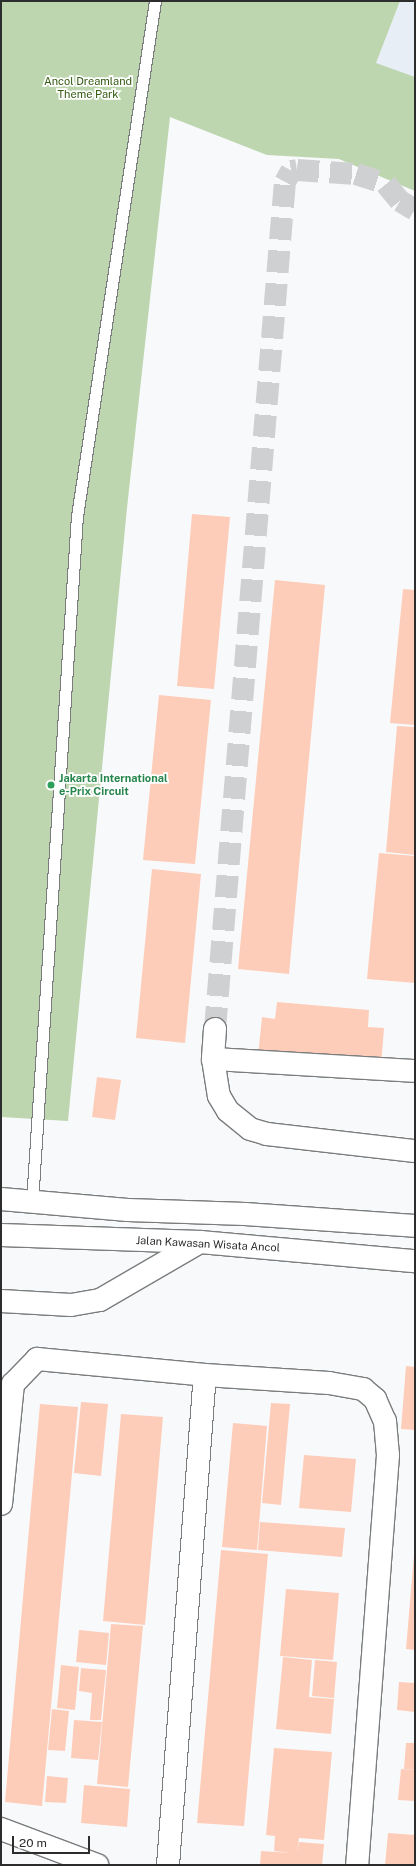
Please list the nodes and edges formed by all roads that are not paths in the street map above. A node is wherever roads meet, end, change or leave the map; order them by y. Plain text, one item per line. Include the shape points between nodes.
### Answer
1 (155, 1) edge
2 (215, 1029) tunnel mouth
3 (213, 1059) junction
4 (415, 1071) edge
5 (415, 1151) edge
6 (1, 1199) edge
7 (32, 1202) junction
8 (415, 1226) edge
9 (1, 1235) edge
10 (200, 1242) junction
11 (415, 1260) edge
12 (1, 1301) edge
13 (205, 1375) junction
14 (1, 1504) edge
15 (1, 1829) edge
16 (97, 1865) edge
17 (168, 1865) edge
18 (356, 1865) edge

1 - 7 lane via 77,516
2 - 3 street
3 - 4 street
3 - 5 street via 219,1096 228,1111 250,1129 267,1134
6 - 7 street
7 - 8 street
9 - 10 street, Jalan Kawasan Wisata Ancol
10 - 11 street, Jalan Kawasan Wisata Ancol
10 - 12 street via 100,1300 71,1305
13 - 14 street via 37,1359 13,1384
13 - 17 street
13 - 18 street via 329,1383 363,1389 375,1399 385,1421 388,1455
15 - 16 street

